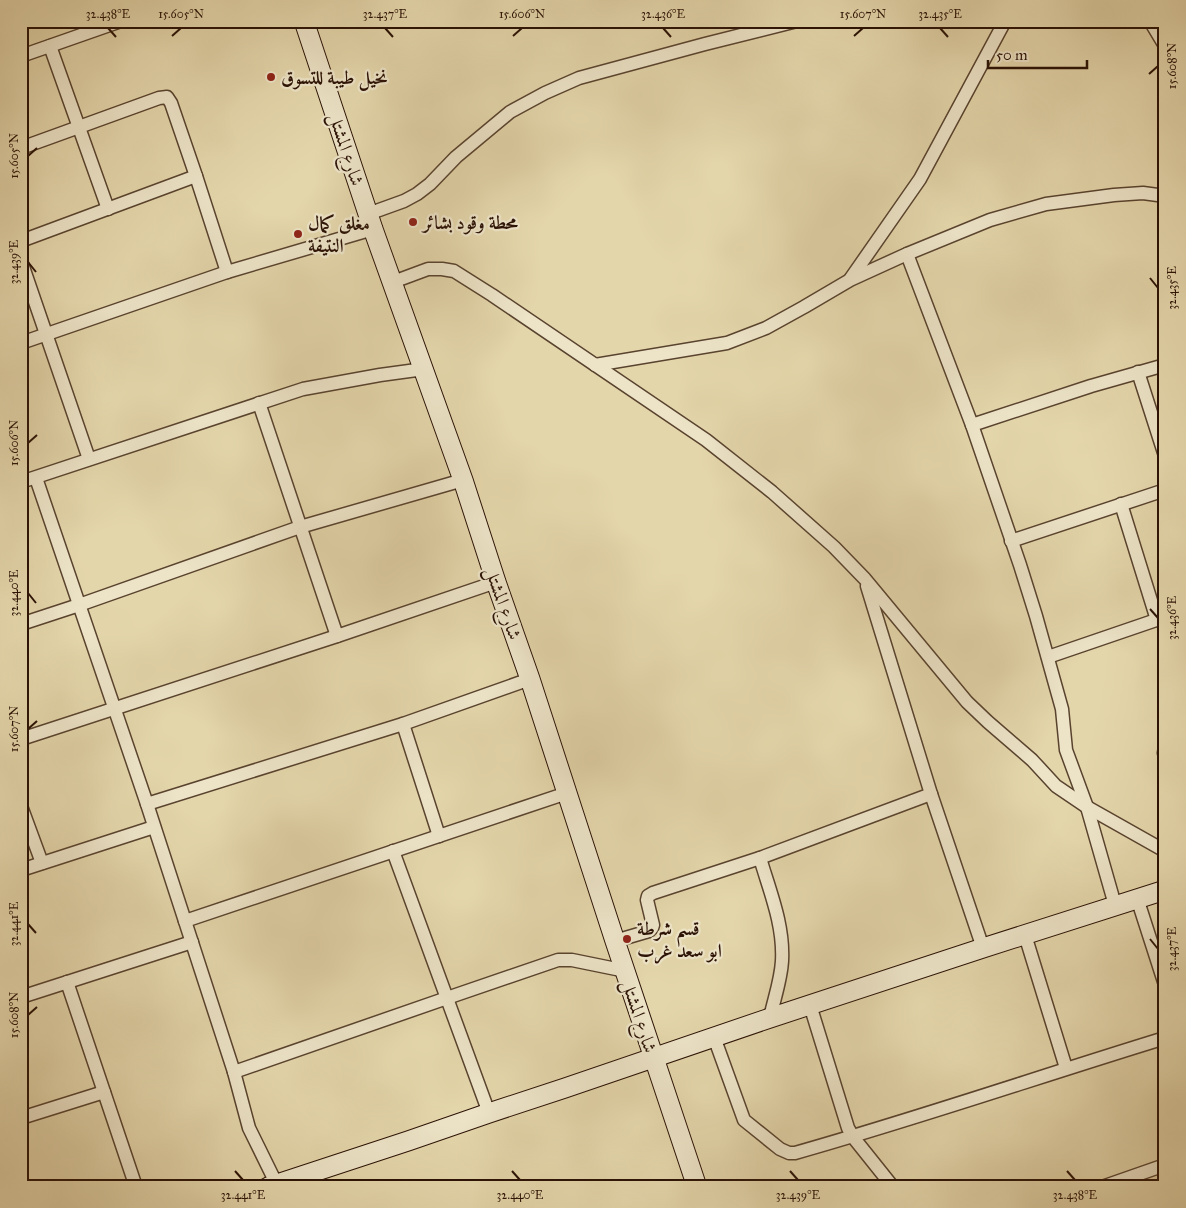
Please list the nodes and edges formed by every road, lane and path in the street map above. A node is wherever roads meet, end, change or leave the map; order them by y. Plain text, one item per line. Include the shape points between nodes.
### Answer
1 (121, 21) edge
2 (304, 21) edge
3 (798, 21) edge
4 (1005, 21) edge
5 (1150, 21) edge
6 (1164, 45) edge
7 (50, 46) junction
8 (21, 56) edge
9 (79, 128) junction
10 (21, 148) edge
11 (196, 176) junction
12 (1165, 196) edge
13 (108, 209) junction
14 (371, 222) junction
15 (21, 242) edge
16 (907, 254) junction
17 (21, 261) edge
18 (227, 272) junction
19 (850, 280) junction
20 (393, 282) junction
21 (47, 335) junction
22 (21, 343) edge
23 (595, 365) junction
24 (1165, 365) edge
25 (424, 369) junction
26 (1138, 372) junction
27 (259, 403) junction
28 (972, 425) junction
29 (1165, 456) edge
30 (89, 459) junction
31 (36, 478) junction
32 (463, 480) junction
33 (21, 482) edge
34 (1165, 490) edge
35 (1121, 504) junction
36 (300, 527) junction
37 (1011, 541) junction
38 (865, 579) junction
39 (496, 582) junction
40 (79, 605) junction
41 (1161, 618) edge
42 (21, 624) edge
43 (337, 636) junction
44 (1048, 657) junction
45 (530, 679) junction
46 (116, 709) junction
47 (403, 724) junction
48 (21, 740) edge
49 (1165, 747) edge
50 (1165, 757) edge
51 (567, 793) junction
52 (932, 794) junction
53 (147, 804) junction
54 (21, 806) edge
55 (1087, 808) junction
56 (154, 827) junction
57 (439, 836) junction
58 (393, 851) junction
59 (1165, 851) edge
60 (760, 858) junction
61 (42, 863) junction
62 (21, 870) edge
63 (1165, 890) edge
64 (1137, 898) junction
65 (1115, 905) junction
66 (185, 921) junction
67 (1025, 935) junction
68 (615, 941) junction
69 (192, 942) junction
70 (982, 948) junction
71 (626, 971) junction
72 (67, 982) junction
73 (1165, 985) edge
74 (21, 997) edge
75 (446, 998) junction
76 (810, 1005) junction
77 (770, 1018) junction
78 (714, 1037) junction
79 (1165, 1038) edge
80 (654, 1058) junction
81 (1066, 1068) junction
82 (234, 1072) junction
83 (104, 1092) junction
84 (489, 1113) junction
85 (21, 1118) edge
86 (853, 1137) junction
87 (1165, 1165) edge
88 (274, 1186) edge
89 (136, 1187) edge
90 (697, 1187) edge
91 (893, 1187) edge
92 (1102, 1187) edge

1 - 7 street
2 - 14 street, شارع المشتل
3 - 14 street via 579,78 545,93 510,112 418,194
4 - 19 street via 920,179
5 - 6 street
7 - 8 street
7 - 9 street
9 - 10 street
9 - 11 street via 167,97
9 - 13 street
11 - 13 street
11 - 18 street
12 - 16 street via 1114,194 1046,204 990,220
13 - 15 street
14 - 18 street
14 - 20 street, شارع المشتل
16 - 19 street
16 - 28 street
17 - 21 street
18 - 21 street
19 - 23 street via 766,328 727,343
20 - 23 street via 428,269 454,271
20 - 25 street, شارع المشتل
21 - 22 street
21 - 30 street
23 - 38 street via 706,440 772,492
24 - 26 street
25 - 27 street via 303,389
25 - 32 street, شارع المشتل
26 - 28 street
26 - 29 street
27 - 30 street
27 - 36 street
28 - 37 street
30 - 31 street
31 - 33 street
31 - 40 street
32 - 36 street
32 - 39 street, شارع المشتل
34 - 35 street
35 - 37 street
35 - 41 street
36 - 40 street
36 - 43 street
37 - 44 street
38 - 52 street
38 - 55 street via 968,702 1056,786
39 - 43 street
39 - 45 street, شارع المشتل
40 - 42 street
40 - 46 street
41 - 44 street
43 - 46 street
44 - 55 street via 1062,709 1066,750
45 - 47 street
45 - 51 street, شارع المشتل
46 - 48 street
46 - 53 street
47 - 53 street
47 - 57 street
49 - 50 street
51 - 57 street
51 - 68 street, شارع المشتل
52 - 60 street
52 - 70 street
53 - 56 street
54 - 61 street
55 - 59 street
55 - 65 street
56 - 61 street
56 - 66 street
57 - 58 street
58 - 66 street
58 - 75 street
60 - 68 street via 648,896 652,928
60 - 77 street via 782,945 780,976
61 - 62 street
63 - 64 street
64 - 65 street
64 - 73 street
65 - 67 street
66 - 69 street
67 - 70 street
67 - 81 street
68 - 71 street, شارع المشتل
69 - 72 street
69 - 82 street
70 - 76 street
71 - 75 street via 558,960
71 - 80 street, شارع المشتل
72 - 74 street
72 - 83 street
75 - 82 street
75 - 84 street
76 - 77 street
76 - 86 street
77 - 78 street
78 - 80 street
78 - 86 street via 744,1120 780,1149 795,1153
79 - 81 street
80 - 84 street
80 - 90 street, شارع المشتل
81 - 86 street
82 - 88 street via 249,1128
83 - 85 street
83 - 89 street
84 - 88 street
86 - 91 street
87 - 92 street

